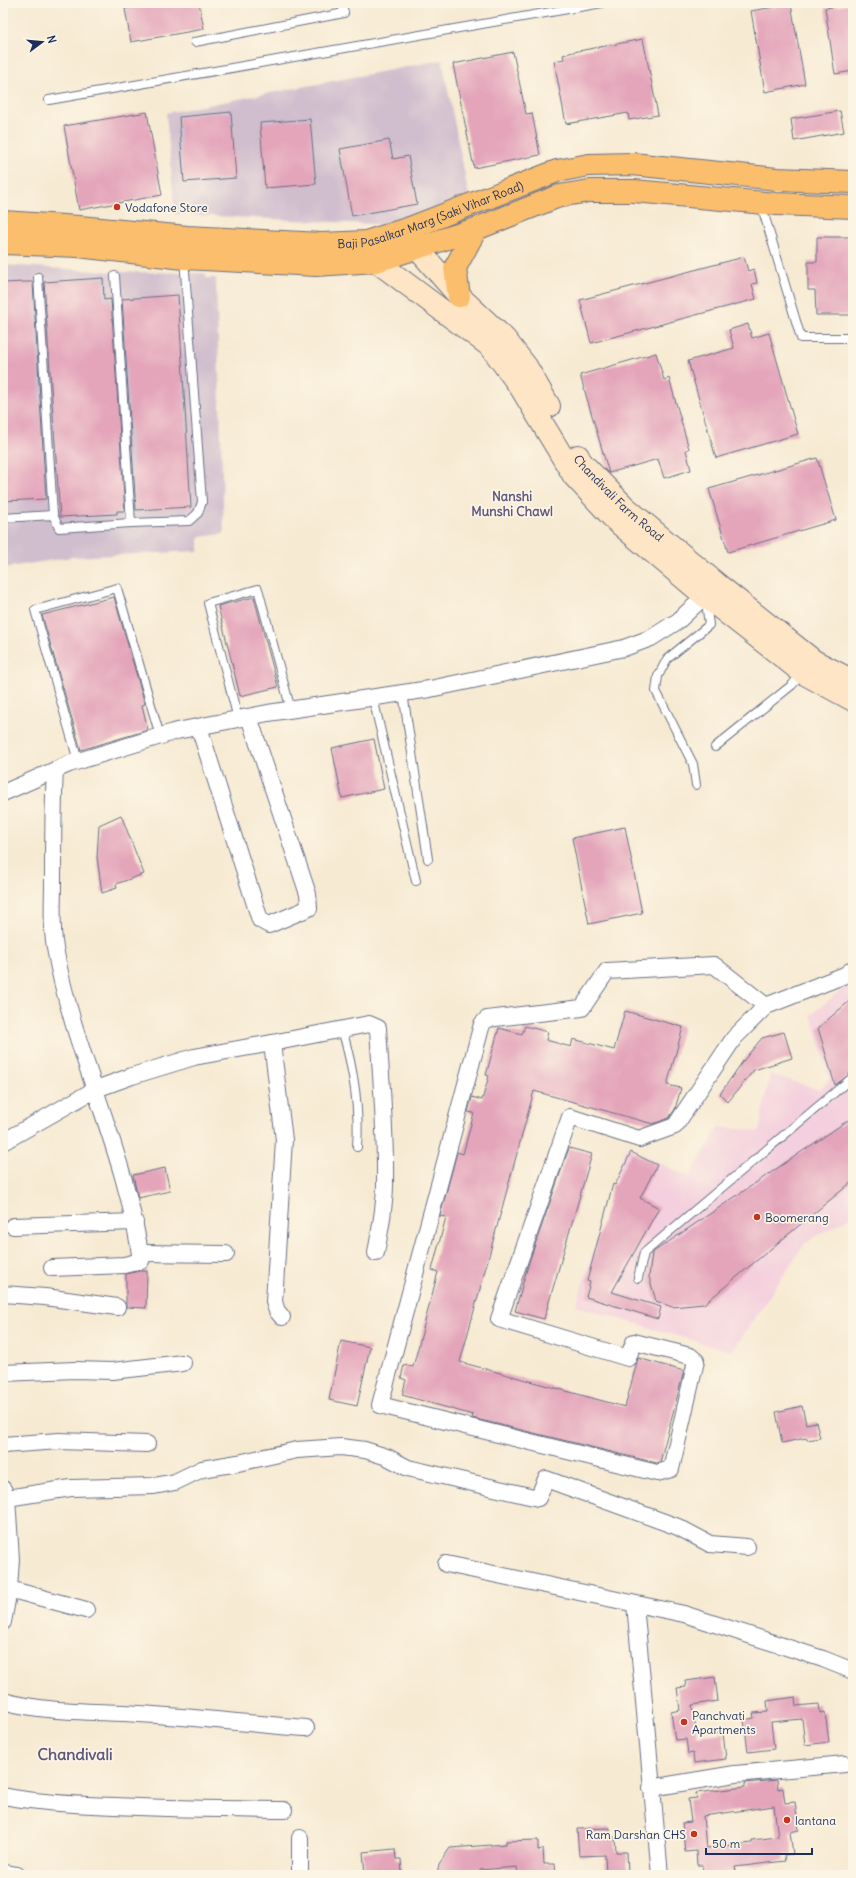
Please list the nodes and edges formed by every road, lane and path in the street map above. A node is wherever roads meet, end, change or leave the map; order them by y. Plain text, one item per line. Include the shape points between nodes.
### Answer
1 (342, 3) edge
2 (602, 3) edge
3 (195, 42) dead end
4 (49, 100) dead end
5 (777, 180) junction
6 (853, 182) edge
7 (768, 204) junction
8 (853, 207) edge
9 (3, 222) edge
10 (476, 229) junction
11 (413, 237) junction
12 (3, 243) edge
13 (185, 248) junction
14 (371, 251) junction
15 (115, 276) dead end
16 (38, 277) dead end
17 (458, 296) junction
18 (853, 338) edge
19 (560, 440) junction
20 (53, 515) junction
21 (3, 518) edge
22 (131, 523) junction
23 (711, 590) junction
24 (809, 667) junction
25 (853, 682) edge
26 (403, 694) junction
27 (373, 698) junction
28 (853, 700) edge
29 (291, 710) junction
30 (243, 718) junction
31 (199, 727) junction
32 (160, 736) junction
33 (715, 747) dead end
34 (78, 761) junction
35 (55, 770) junction
36 (696, 786) dead end
37 (3, 793) edge
38 (428, 859) dead end
39 (416, 881) dead end
40 (853, 969) edge
41 (766, 1006) junction
42 (342, 1029) junction
43 (272, 1043) junction
44 (853, 1078) edge
45 (96, 1088) junction
46 (3, 1142) edge
47 (357, 1147) dead end
48 (135, 1222) junction
49 (13, 1226) dead end
50 (140, 1253) junction
51 (376, 1253) dead end
52 (226, 1254) dead end
53 (52, 1268) dead end
54 (638, 1278) dead end
55 (3, 1294) edge
56 (117, 1307) dead end
57 (282, 1317) dead end
58 (183, 1362) dead end
59 (3, 1373) edge
60 (147, 1444) dead end
61 (3, 1445) edge
62 (5, 1494) edge
63 (747, 1547) dead end
64 (446, 1564) dead end
65 (9, 1589) junction
66 (635, 1604) junction
67 (86, 1610) dead end
68 (3, 1622) edge
69 (853, 1671) edge
70 (3, 1701) edge
71 (306, 1728) dead end
72 (845, 1764) dead end
73 (651, 1788) junction
74 (3, 1796) edge
75 (284, 1810) dead end
76 (300, 1838) dead end
77 (3, 1873) edge
78 (17, 1875) edge
79 (300, 1875) edge
80 (660, 1875) edge

1 - 3 lane via 344,13
2 - 4 lane
5 - 6 main road, Baji Pasalkar Marg (Saki Vihar Road)
5 - 7 main road
5 - 11 main road, Baji Pasalkar Marg (Saki Vihar Road) via 632,164 589,165 557,171
7 - 8 main road, Baji Pasalkar Marg (Saki Vihar Road)
7 - 10 main road, Baji Pasalkar Marg (Saki Vihar Road) via 634,192 589,191 559,196
7 - 18 lane via 801,338
9 - 13 main road, Baji Pasalkar Marg (Saki Vihar Road) via 79,227
10 - 11 main road, Baji Pasalkar Marg (Saki Vihar Road)
10 - 17 main road via 455,268
11 - 14 main road, Baji Pasalkar Marg (Saki Vihar Road)
11 - 17 street
12 - 13 main road, Baji Pasalkar Marg (Saki Vihar Road)
13 - 14 main road, Baji Pasalkar Marg (Saki Vihar Road) via 316,265
13 - 22 lane via 202,502 198,513 189,521
14 - 19 street via 492,347
15 - 22 lane
16 - 20 lane
17 - 19 street via 510,344 526,366
19 - 23 street via 574,476 615,520
20 - 21 lane
20 - 22 lane via 58,528
23 - 24 street
23 - 26 street via 678,621 651,638 624,648
23 - 36 lane via 709,625 668,659 658,676 656,691 693,764
24 - 25 street
24 - 28 street
24 - 33 lane via 792,685
26 - 27 street
26 - 38 lane
27 - 29 street
27 - 39 lane
29 - 30 street
29 - 30 lane via 258,589 208,603
30 - 31 street
30 - 31 street via 308,894 310,908 268,925 260,920
31 - 32 street
32 - 34 street
32 - 34 lane via 117,588 35,610
34 - 35 street
35 - 37 street
35 - 45 street via 55,947 84,1056
40 - 41 street via 845,975
41 - 41 street via 714,965 607,971 582,1008 487,1019 482,1024 380,1404 657,1473 671,1469 696,1361 690,1356 634,1342 628,1358 499,1319 570,1117 639,1139 675,1126 734,1038
42 - 43 street
42 - 47 lane via 352,1074 359,1125
42 - 51 street via 370,1024 378,1028 385,1184
43 - 45 street via 194,1057
43 - 57 street via 284,1140 274,1302
44 - 54 lane via 644,1254
45 - 46 street
45 - 48 street
48 - 49 street
48 - 50 street
50 - 52 street
50 - 53 street via 141,1261 124,1265
55 - 56 street via 45,1296
58 - 59 street via 112,1371
60 - 61 street via 59,1441
62 - 63 street via 71,1488 154,1486 175,1482 202,1468 297,1450 341,1447 365,1450 387,1457 408,1468 538,1498 546,1478 678,1526 710,1544
62 - 65 street via 11,1559
64 - 66 street
65 - 67 street
65 - 68 street
66 - 69 street via 684,1614 823,1658
66 - 73 street
70 - 71 street via 65,1711 140,1714
72 - 73 street via 734,1774
73 - 80 street
74 - 75 street via 35,1802 174,1809
76 - 79 street
77 - 78 street

